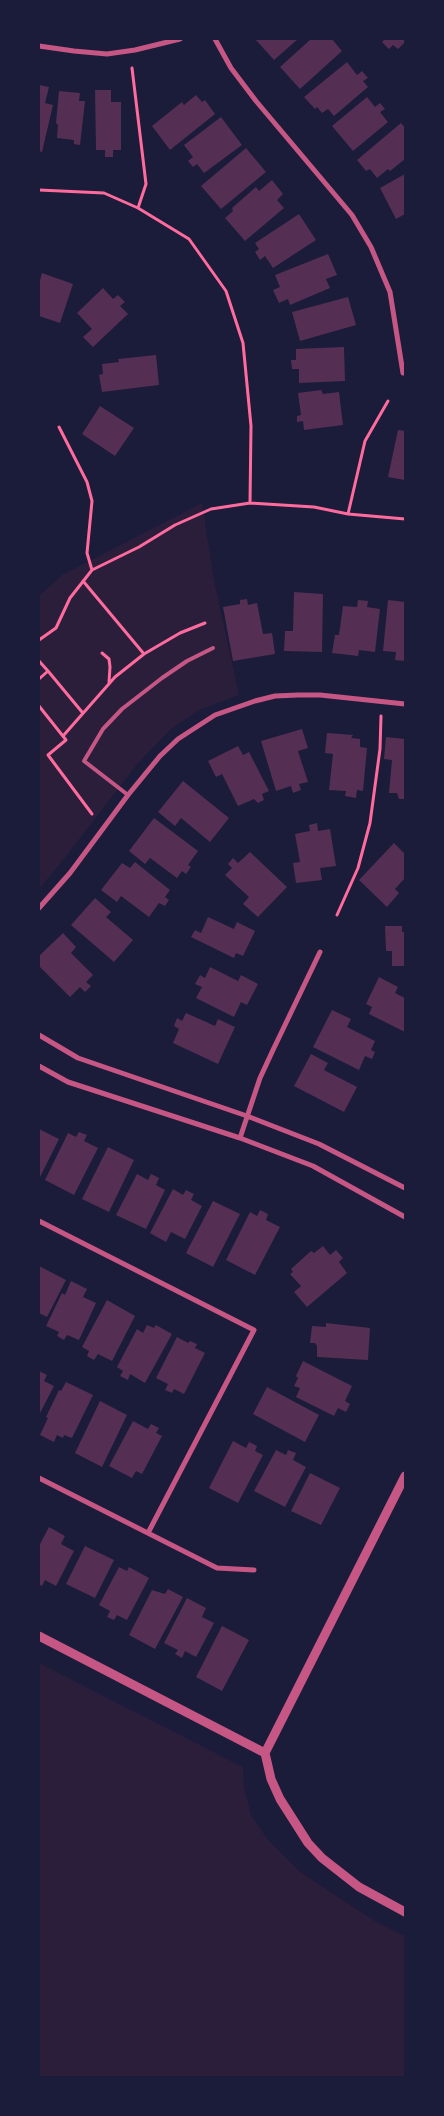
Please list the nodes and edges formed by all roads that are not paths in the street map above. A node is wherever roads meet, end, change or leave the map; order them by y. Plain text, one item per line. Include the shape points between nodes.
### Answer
1 (180, 39) edge
2 (215, 39) edge
3 (39, 46) edge
4 (405, 372) edge
5 (213, 648) dead end
6 (405, 704) edge
7 (128, 795) junction
8 (39, 908) edge
9 (320, 952) dead end
10 (39, 1035) edge
11 (39, 1066) edge
12 (247, 1116) junction
13 (240, 1138) junction
14 (405, 1188) edge
15 (405, 1217) edge
16 (39, 1221) edge
17 (405, 1476) edge
18 (39, 1478) edge
19 (148, 1533) junction
20 (254, 1570) dead end
21 (39, 1636) edge
22 (265, 1753) junction
23 (405, 1912) edge

1 - 3 street via 107,54
2 - 4 street via 231,68 352,215 371,247 390,292
5 - 7 lane via 187,661 134,699 103,729 84,761
6 - 7 street via 298,695 275,696 233,708 215,715 178,739
7 - 8 street via 70,873
9 - 12 street via 273,1050
10 - 12 street via 78,1058
11 - 13 street via 68,1082
12 - 13 street
12 - 14 street via 319,1144
13 - 15 street via 313,1166
16 - 19 street via 254,1330
17 - 22 street
18 - 19 street
19 - 20 street via 217,1568
21 - 22 street
22 - 23 street via 280,1800 308,1843 359,1887

